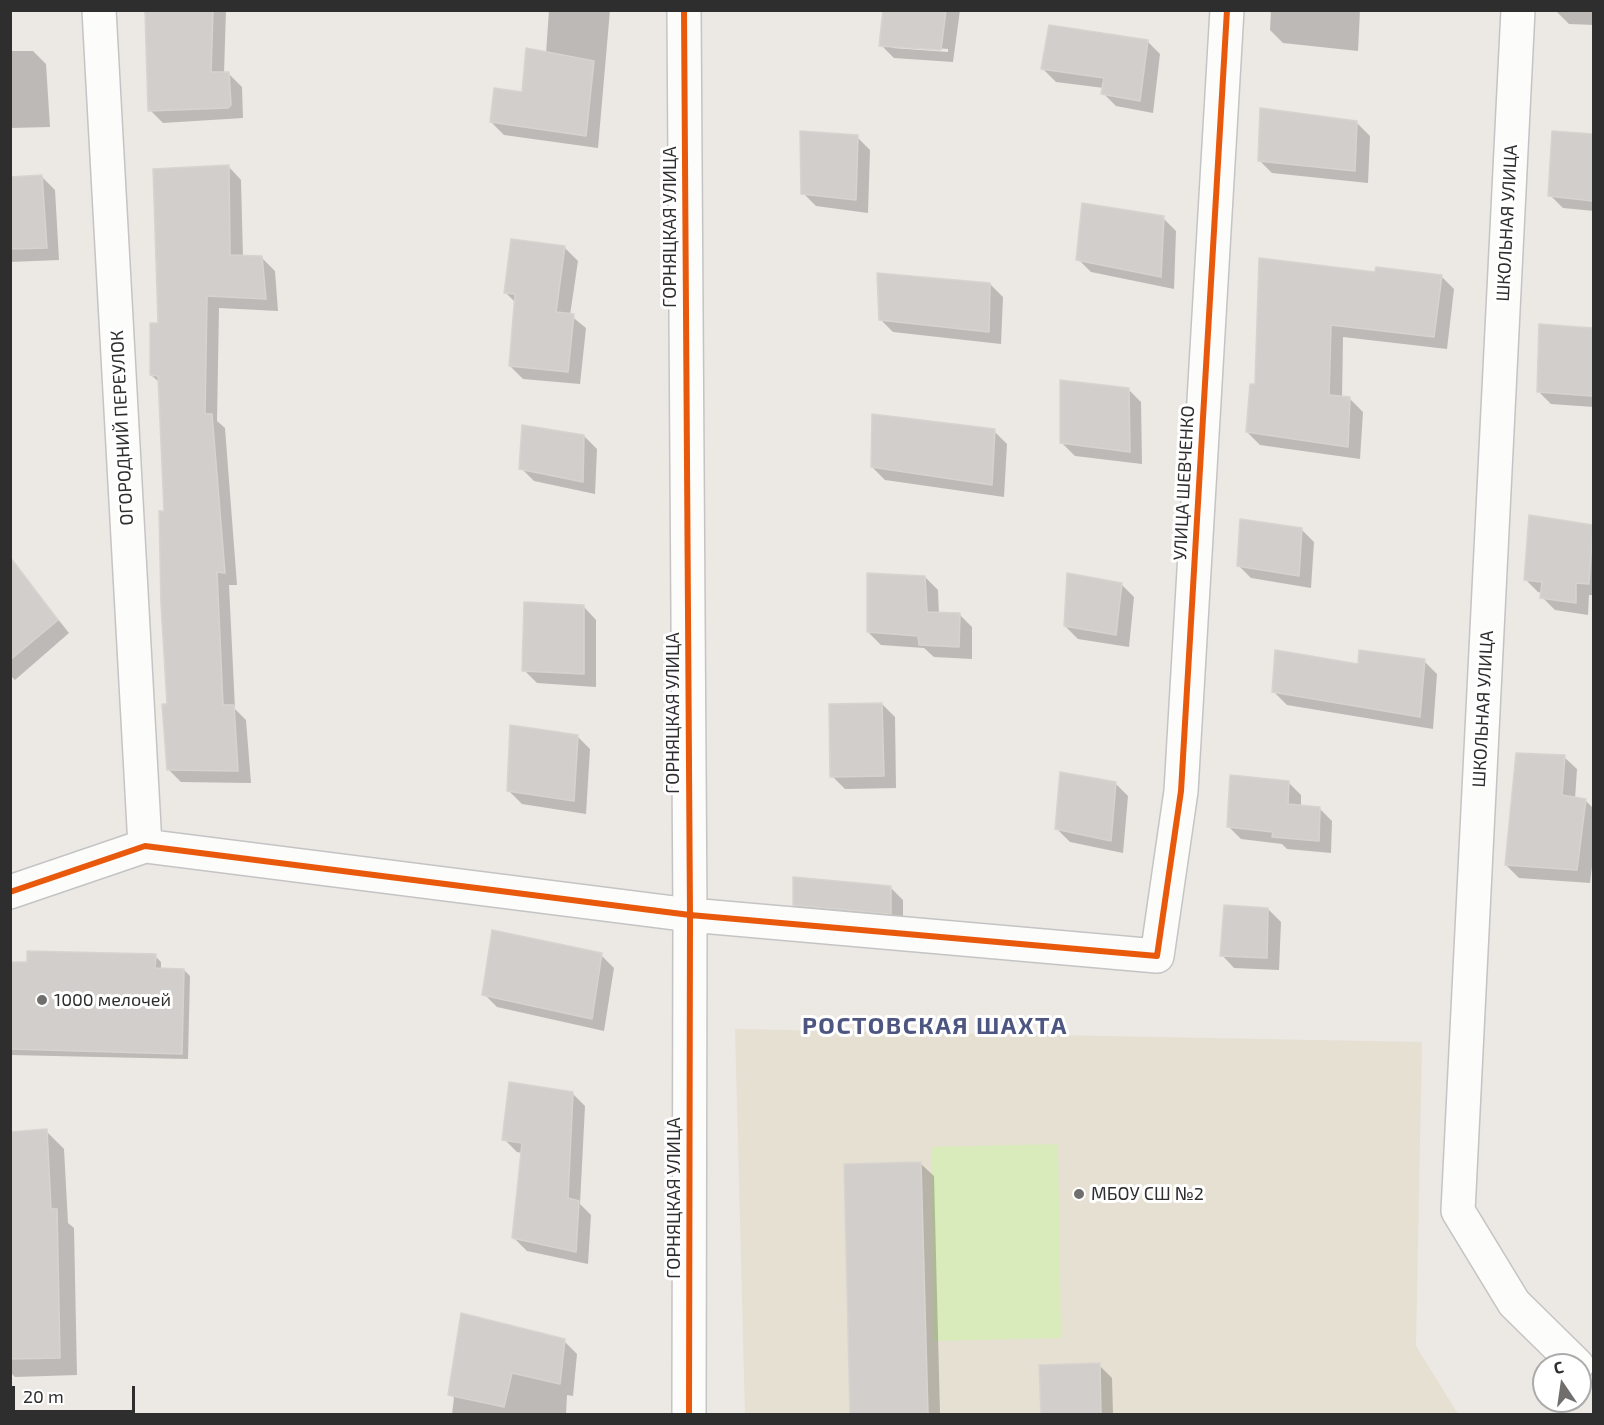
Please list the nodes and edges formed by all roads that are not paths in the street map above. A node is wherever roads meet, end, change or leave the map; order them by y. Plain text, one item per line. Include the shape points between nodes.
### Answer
1 (99, 10) edge
2 (684, 10) edge
3 (1227, 10) edge
4 (1518, 10) edge
5 (145, 846) junction
6 (10, 892) edge
7 (690, 915) junction
8 (1565, 1353) edge
9 (689, 1414) edge

1 - 5 street, ОГОРОДНИЙ ПЕРЕУЛОК
2 - 7 street, ГОРНЯЦКАЯ УЛИЦА
3 - 7 street, УЛИЦА ШЕВЧЕНКО via 1181,791 1157,956
4 - 8 street, ШКОЛЬНАЯ УЛИЦА via 1458,1211 1514,1303
5 - 6 street
5 - 7 street
7 - 9 street, ГОРНЯЦКАЯ УЛИЦА

